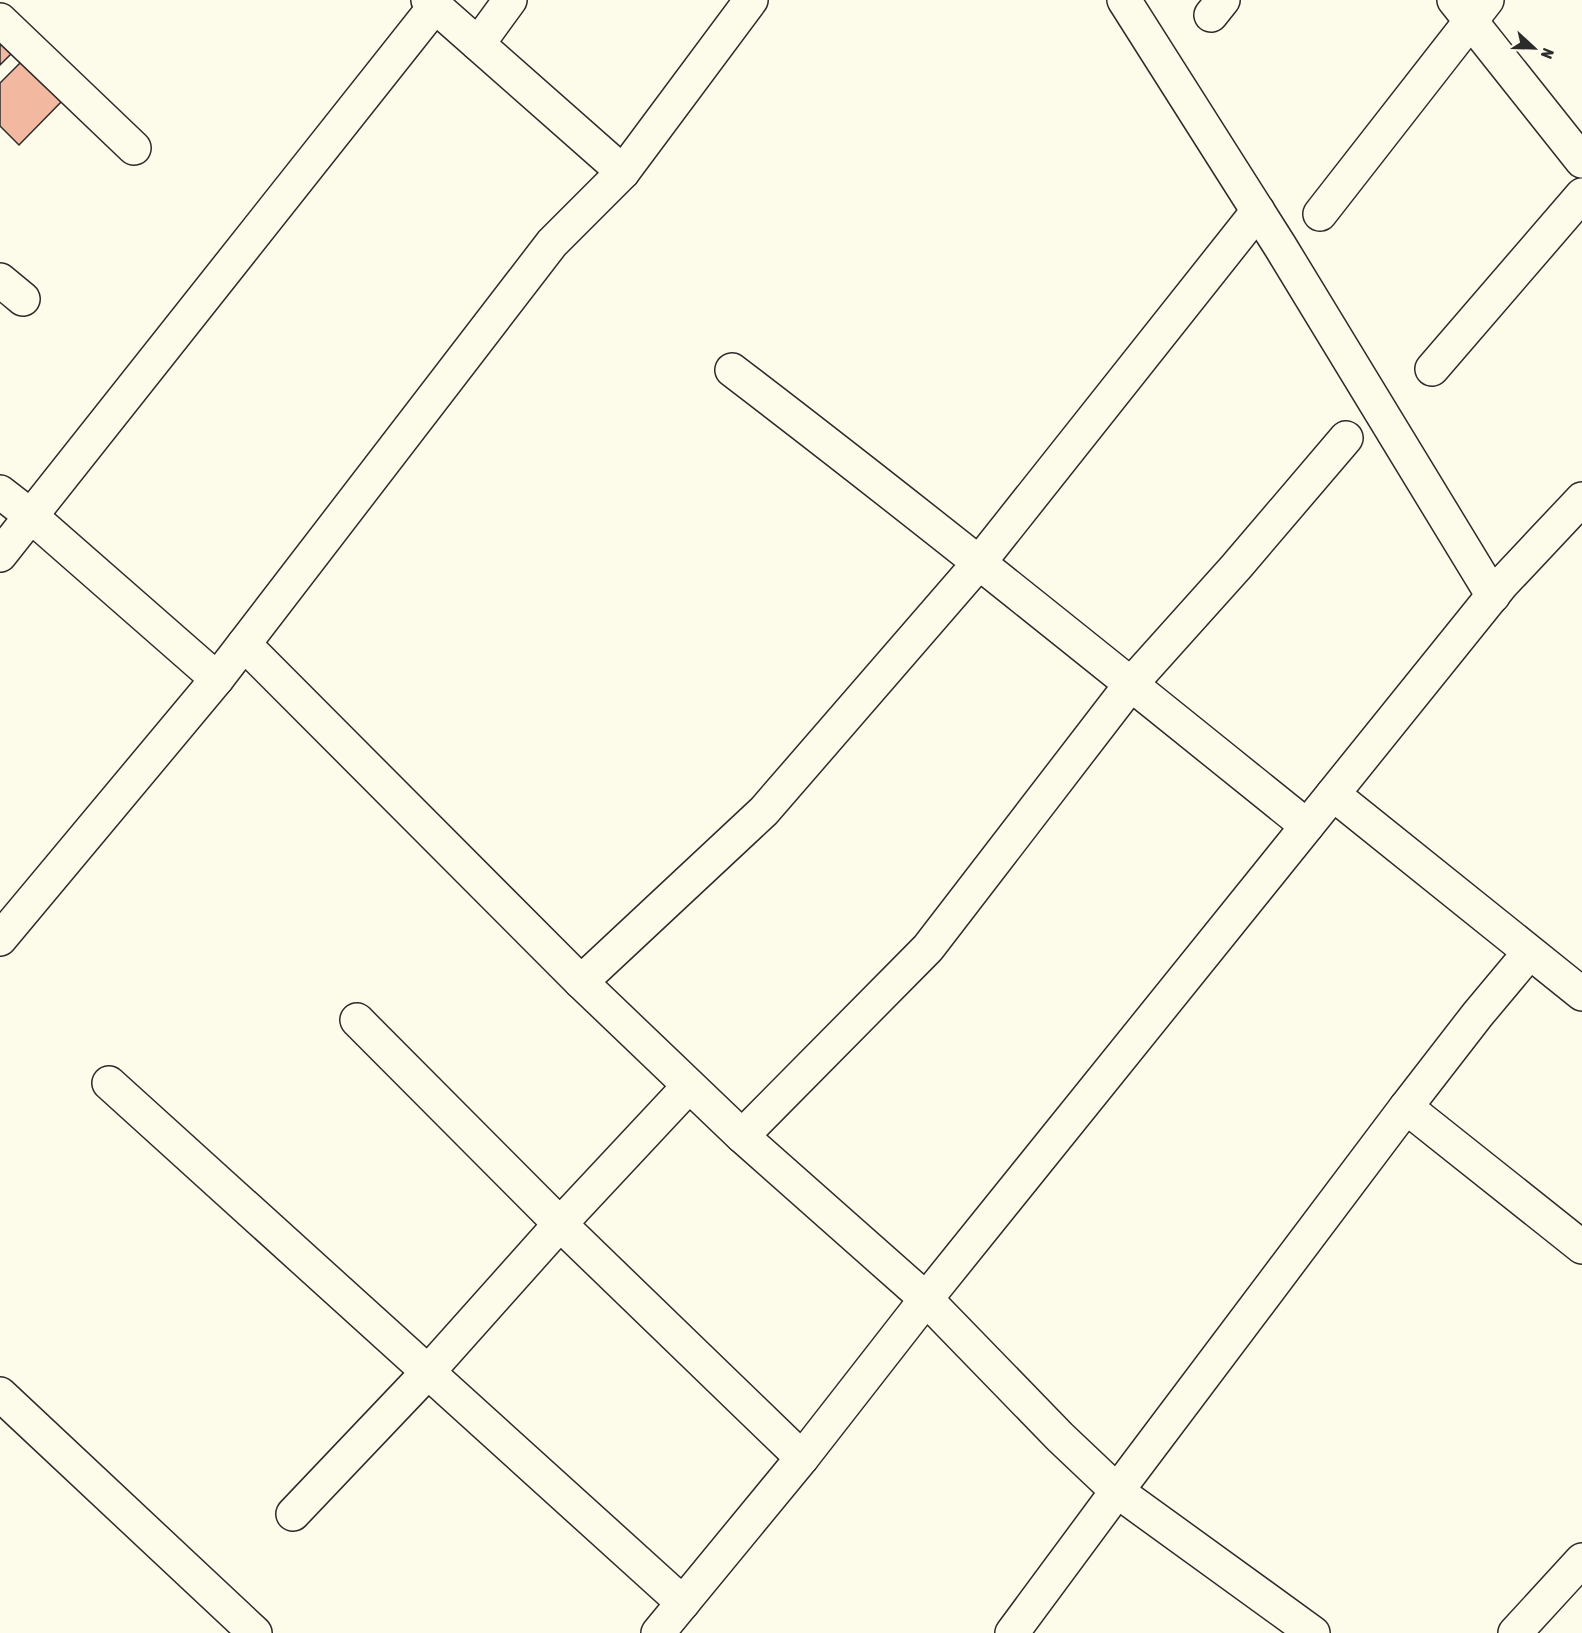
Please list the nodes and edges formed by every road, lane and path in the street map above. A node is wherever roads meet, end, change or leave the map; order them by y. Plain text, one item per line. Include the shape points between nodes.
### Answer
1 (510, 0) edge
2 (751, 0) edge
3 (1124, 0) edge
4 (431, 3) edge
5 (1470, 7) edge
6 (0, 20) edge
7 (478, 45) junction
8 (134, 148) dead end
9 (1582, 161) edge
10 (623, 172) junction
11 (1582, 195) edge
12 (1258, 211) junction
13 (1320, 214) dead end
14 (1432, 369) dead end
15 (732, 370) dead end
16 (1346, 438) dead end
17 (0, 492) edge
18 (1582, 498) edge
19 (31, 516) junction
20 (0, 555) edge
21 (978, 564) junction
22 (1493, 596) junction
23 (243, 644) junction
24 (217, 679) junction
25 (1131, 684) junction
26 (1333, 794) junction
27 (1307, 826) junction
28 (0, 939) edge
29 (1529, 953) junction
30 (1577, 980) edge
31 (581, 982) junction
32 (357, 1020) dead end
33 (109, 1083) dead end
34 (689, 1086) junction
35 (1406, 1107) junction
36 (742, 1136) junction
37 (560, 1224) junction
38 (1582, 1248) edge
39 (926, 1299) junction
40 (427, 1373) junction
41 (0, 1394) edge
42 (802, 1458) junction
43 (1117, 1491) junction
44 (293, 1514) dead end
45 (1582, 1560) edge
46 (683, 1603) junction
47 (255, 1633) edge
48 (658, 1633) edge
49 (1012, 1633) edge
50 (1313, 1633) edge
51 (1515, 1633) edge

1 - 7 street
2 - 10 street
3 - 12 street
4 - 7 street
4 - 19 street
5 - 9 street
5 - 13 street
6 - 8 street
7 - 10 street
10 - 23 street via 552,243
11 - 14 street
12 - 21 street
12 - 22 street
15 - 21 street via 882,484
16 - 25 street
17 - 19 street
18 - 22 street
19 - 20 street
19 - 24 street
21 - 25 street
21 - 31 street via 764,811
22 - 26 street
23 - 24 street
23 - 31 street
24 - 28 street
25 - 27 street
25 - 36 street via 928,948
26 - 27 street
26 - 29 street
27 - 39 street
29 - 30 street
29 - 35 street
31 - 34 street
32 - 37 street
33 - 40 street
34 - 36 street
34 - 37 street
35 - 38 street
35 - 43 street
36 - 39 street
37 - 40 street
37 - 42 street
39 - 42 street
39 - 43 street
40 - 44 street
40 - 46 street
41 - 47 street
42 - 46 street
43 - 49 street
43 - 50 street
45 - 51 street
46 - 48 street

